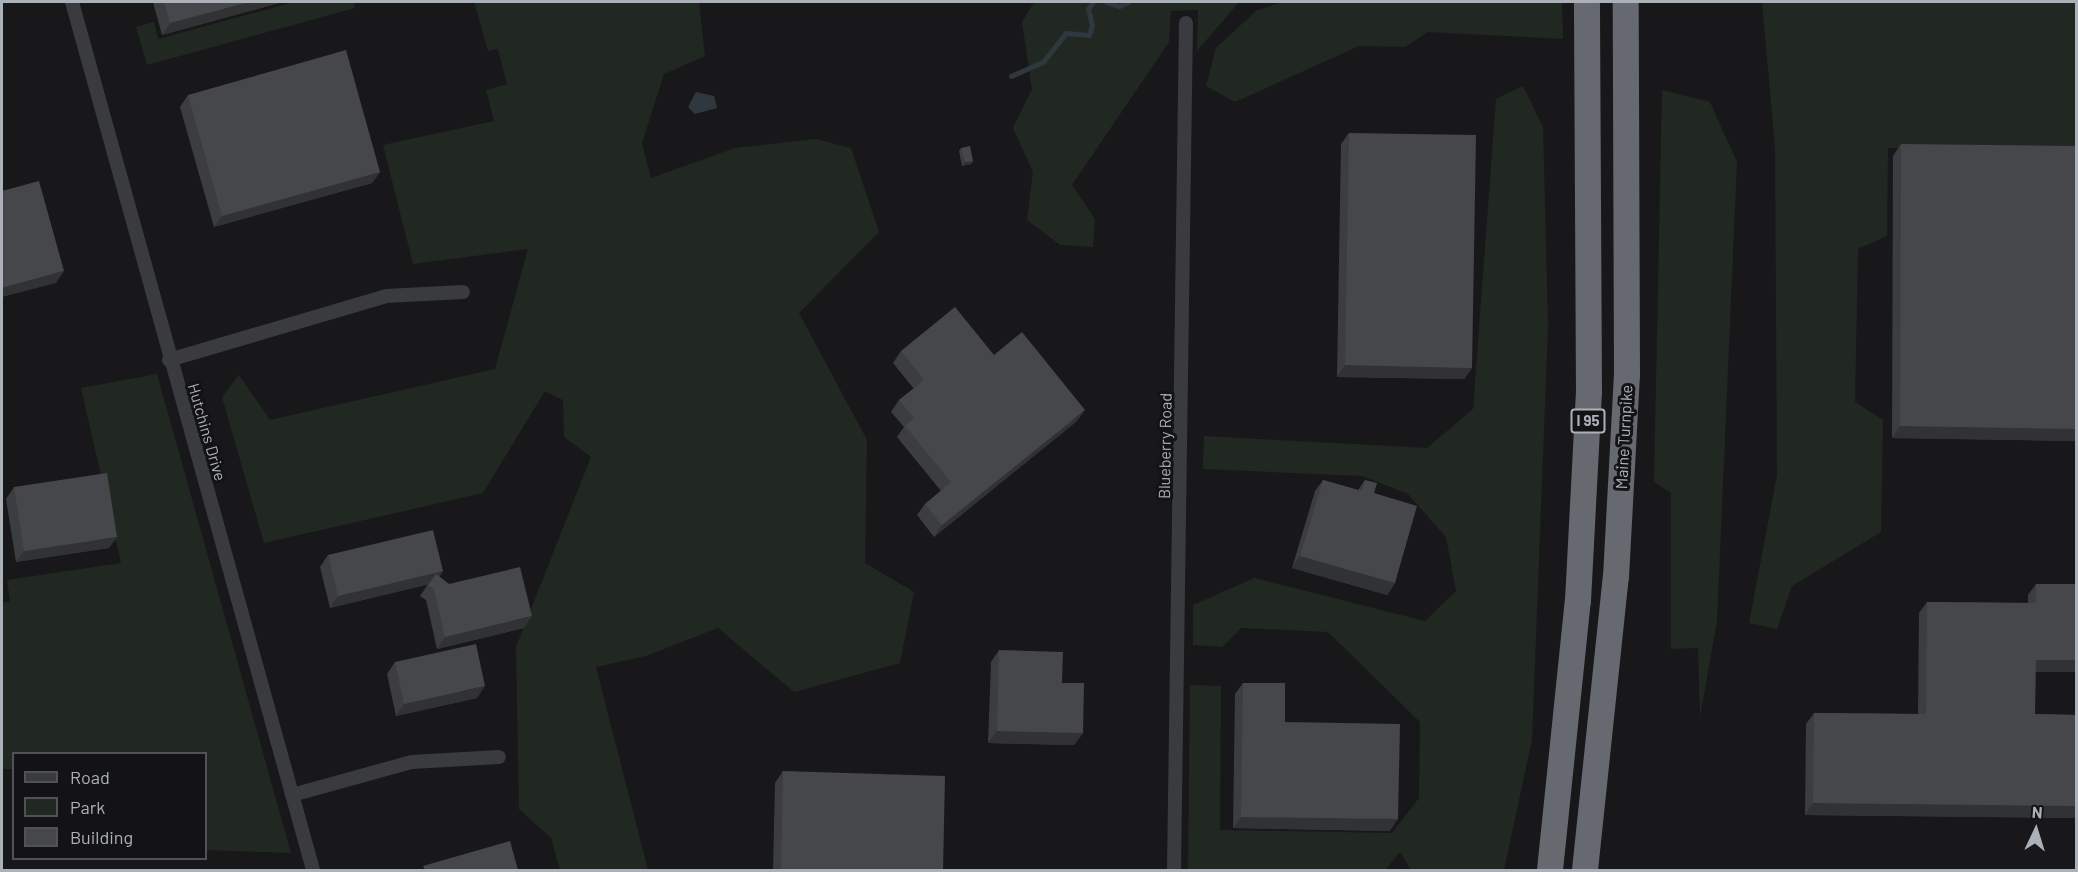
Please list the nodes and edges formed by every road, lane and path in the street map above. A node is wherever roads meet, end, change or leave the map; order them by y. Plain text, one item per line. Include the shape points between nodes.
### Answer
1 (72, 2) edge
2 (1587, 2) edge
3 (1626, 2) edge
4 (1186, 23) dead end
5 (463, 292) dead end
6 (169, 360) junction
7 (499, 757) dead end
8 (292, 795) junction
9 (313, 870) edge
10 (1174, 870) edge
11 (1550, 870) edge
12 (1585, 870) edge

1 - 6 street, Hutchins Drive
2 - 11 highway, I 95 via 1590,393 1578,601
3 - 12 highway, Maine Turnpike / I 95 via 1627,375 1616,577
4 - 10 street, Blueberry Road
5 - 6 street via 386,296
6 - 8 street, Hutchins Drive
7 - 8 street via 412,762
8 - 9 street, Hutchins Drive

